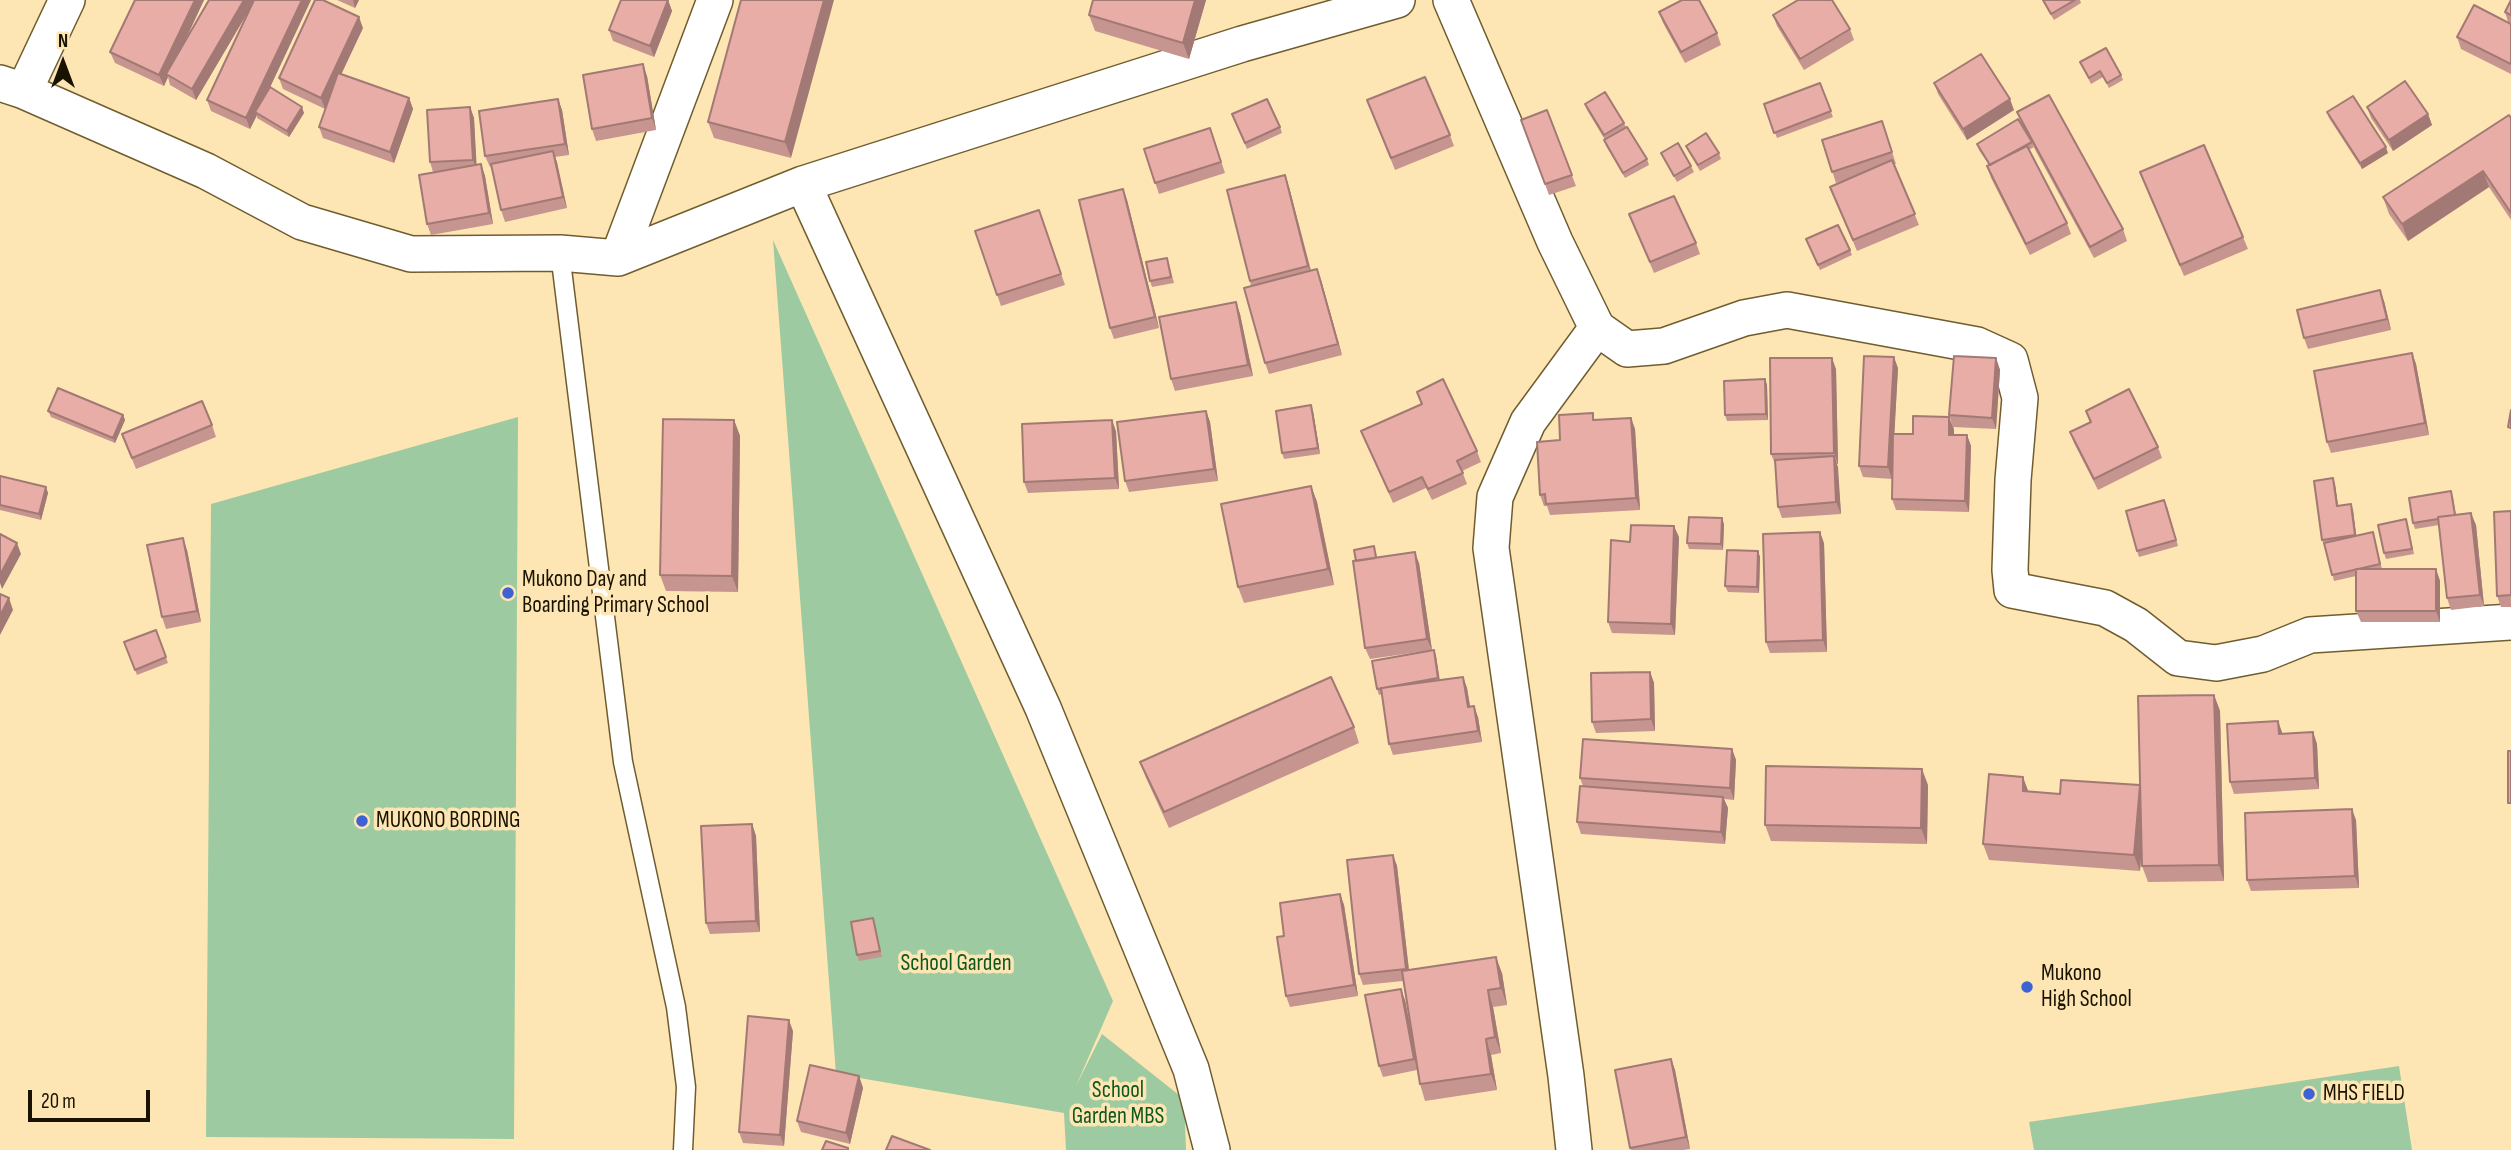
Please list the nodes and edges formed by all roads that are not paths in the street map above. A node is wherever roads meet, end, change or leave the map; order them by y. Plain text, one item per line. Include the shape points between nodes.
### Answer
1 (66, 0) edge
2 (715, 0) edge
3 (1397, 0) edge
4 (1451, 0) edge
5 (12, 87) edge
6 (803, 184) junction
7 (560, 253) junction
8 (618, 258) junction
9 (1597, 328) junction
10 (2511, 622) edge
11 (683, 1150) edge
12 (1212, 1150) edge
13 (1574, 1150) edge

1 - 5 street
2 - 8 street
3 - 6 street via 1242,44
4 - 9 street
5 - 7 street via 206,171 302,222 411,254
6 - 8 street
6 - 12 street via 1043,708 1191,1069
7 - 8 street
7 - 11 lane via 623,762 676,1007 685,1087
9 - 10 street via 1627,349 1664,346 1744,318 1787,310 1977,345 2010,360 2020,398 2013,480 2012,590 2105,608 2178,658 2216,663 2263,654 2310,635
9 - 13 street via 1528,422 1496,498 1491,548

